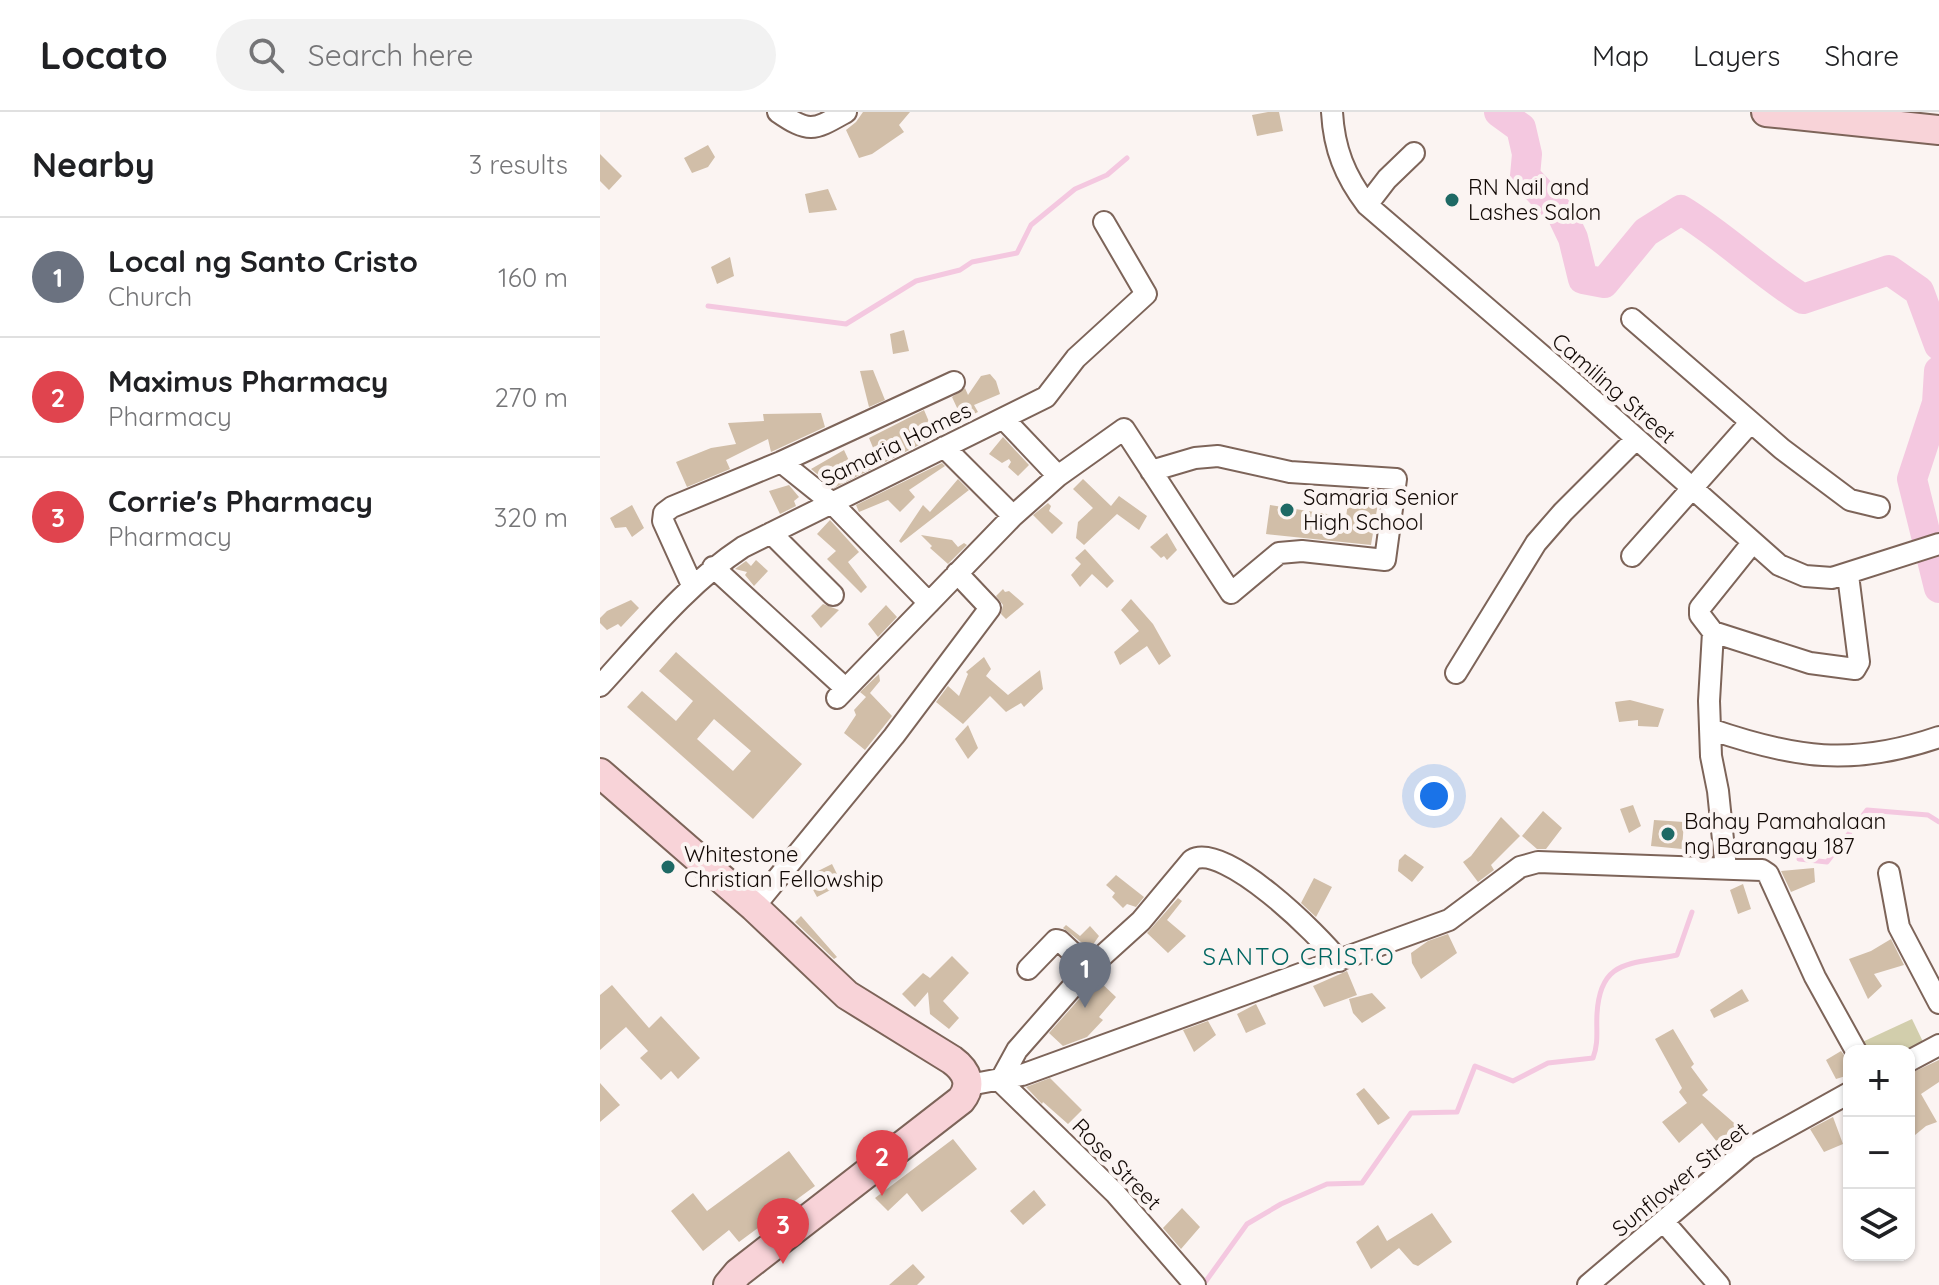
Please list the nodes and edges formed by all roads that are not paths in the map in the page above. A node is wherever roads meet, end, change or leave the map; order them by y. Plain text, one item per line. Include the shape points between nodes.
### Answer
1 (778, 112) edge
2 (846, 112) edge
3 (1332, 112) edge
4 (1766, 112) edge
5 (1796, 114) edge
6 (1939, 130) edge
7 (1414, 153) dead end
8 (1367, 205) junction
9 (1104, 222) dead end
10 (1632, 319) dead end
11 (954, 382) dead end
12 (1004, 419) junction
13 (1750, 423) junction
14 (1636, 439) junction
15 (944, 447) junction
16 (781, 462) junction
17 (1151, 471) junction
18 (1058, 476) junction
19 (1692, 488) junction
20 (831, 502) junction
21 (1879, 507) dead end
22 (1013, 516) junction
23 (771, 533) junction
24 (1753, 542) junction
25 (1939, 544) edge
26 (1632, 556) dead end
27 (713, 567) junction
28 (957, 573) junction
29 (1848, 575) junction
30 (692, 585) junction
31 (833, 595) dead end
32 (929, 603) junction
33 (1713, 632) junction
34 (1456, 673) dead end
35 (600, 686) edge
36 (1710, 729) junction
37 (1939, 737) edge
38 (600, 773) edge
39 (1726, 869) junction
40 (1889, 873) dead end
41 (754, 907) junction
42 (1339, 961) junction
43 (1089, 968) junction
44 (1028, 969) dead end
45 (1939, 1003) edge
46 (1853, 1045) edge
47 (1939, 1045) edge
48 (1915, 1058) edge
49 (1000, 1081) junction
50 (969, 1085) junction
51 (1843, 1096) edge
52 (1664, 1222) junction
53 (728, 1285) edge
54 (1195, 1285) edge
55 (1588, 1285) edge
56 (1719, 1285) edge

1 - 2 street via 807,129
3 - 8 street, Camiling Street via 1340,161
4 - 5 main road
5 - 6 main road
7 - 8 street
8 - 14 street, Camiling Street
9 - 12 street, Samaria Homes via 1146,294 1076,358 1046,397
10 - 13 street
11 - 16 street
12 - 15 street, Samaria Homes
12 - 18 street
13 - 19 street
13 - 21 street via 1850,500
14 - 19 street, Camiling Street
14 - 34 street via 1536,543
15 - 20 street, Samaria Homes
15 - 22 street
16 - 20 street
16 - 30 street via 664,513
17 - 17 street via 1231,593 1279,553 1385,560 1396,479 1290,472 1218,456
17 - 18 street via 1124,429
18 - 22 street
19 - 24 street, Camiling Street
19 - 26 street
20 - 23 street, Samaria Homes
20 - 32 street
22 - 28 street
23 - 27 street, Samaria Homes
23 - 31 street
24 - 29 street, Camiling Street via 1779,565 1805,576
24 - 33 street via 1700,608
25 - 29 street, Camiling Street
27 - 30 street, Samaria Homes
27 - 32 street via 841,693
28 - 32 street
28 - 41 street via 990,608
29 - 33 street via 1859,662 1855,669 1810,663
30 - 35 street, Samaria Homes
33 - 36 street
36 - 37 street via 1773,750 1820,757 1883,751
36 - 39 street
38 - 41 main road
39 - 42 street via 1538,862 1520,867 1449,920
39 - 46 street via 1768,874
40 - 45 street via 1899,927
41 - 50 main road via 847,995 957,1064
42 - 43 street via 1278,901 1231,867 1200,856
42 - 49 street
43 - 44 street via 1056,940
43 - 49 street via 1017,1050
47 - 48 street
49 - 50 street
49 - 54 street, Rose Street via 1115,1193
50 - 53 main road via 961,1100
51 - 52 street, Sunflower Street via 1748,1149
52 - 55 street, Sunflower Street
52 - 56 street

